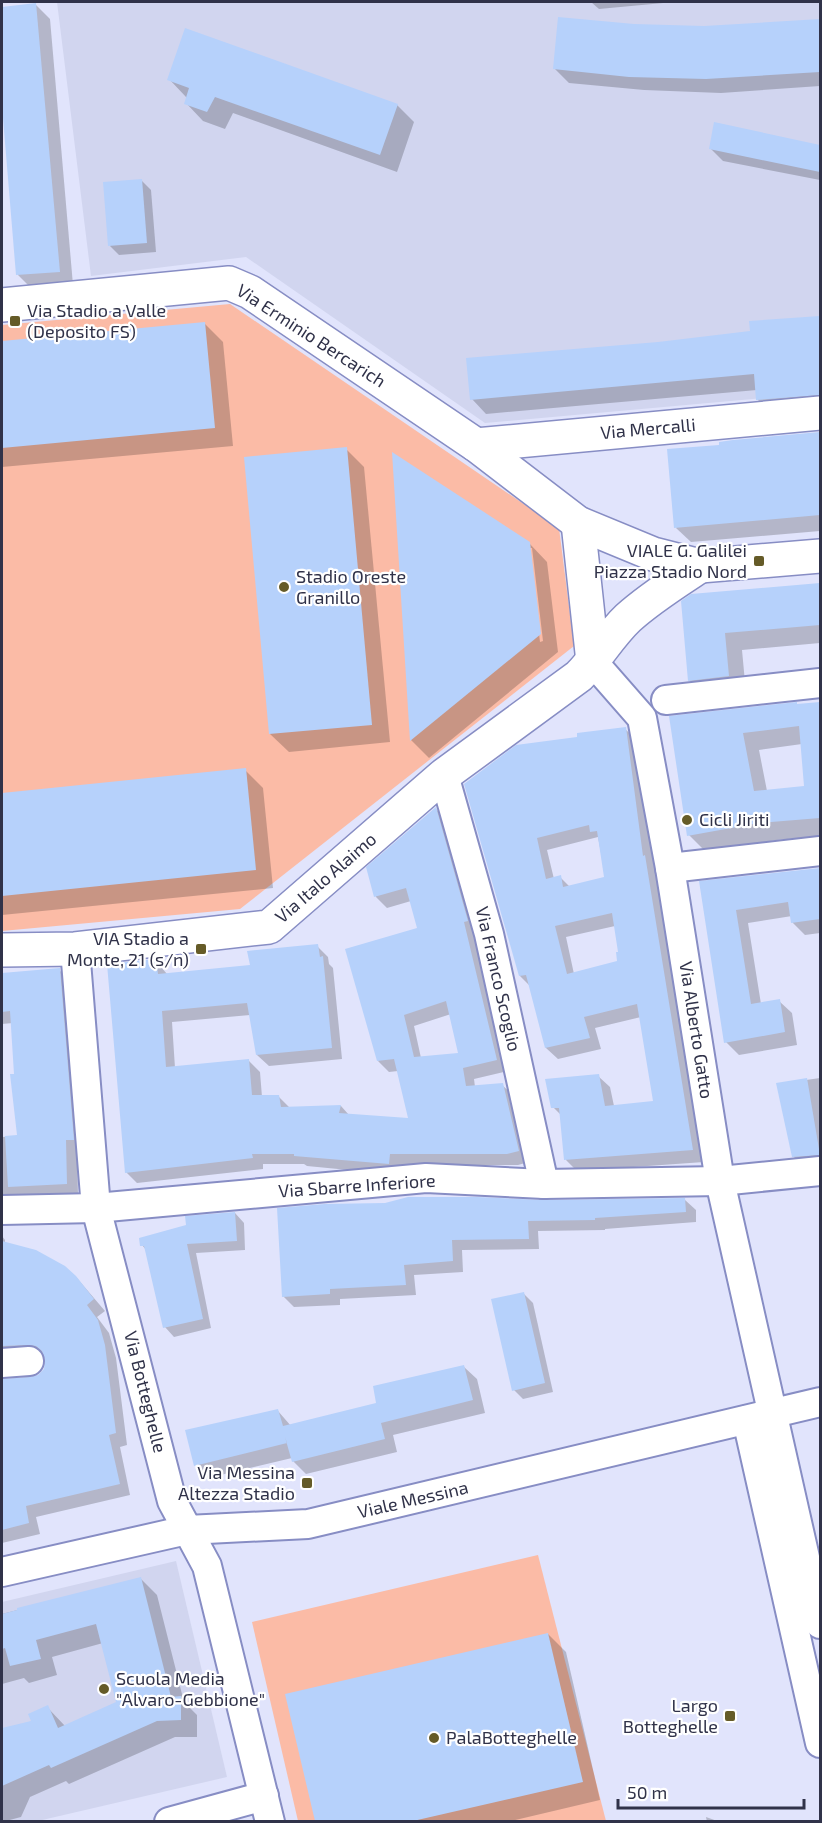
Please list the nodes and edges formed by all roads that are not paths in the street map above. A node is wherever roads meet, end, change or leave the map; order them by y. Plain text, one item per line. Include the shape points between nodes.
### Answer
1 (2, 305) edge
2 (820, 412) edge
3 (476, 445) junction
4 (578, 523) junction
5 (820, 556) edge
6 (700, 566) junction
7 (593, 662) junction
8 (820, 683) edge
9 (666, 700) dead end
10 (444, 775) junction
11 (820, 851) edge
12 (670, 868) junction
13 (75, 949) junction
14 (2, 950) edge
15 (820, 1171) edge
16 (720, 1181) junction
17 (544, 1184) junction
18 (96, 1208) junction
19 (2, 1210) edge
20 (820, 1402) edge
21 (759, 1417) junction
22 (187, 1530) junction
23 (2, 1572) edge
24 (820, 1624) edge
25 (820, 1743) edge
26 (267, 1809) edge
27 (169, 1821) edge

1 - 3 street, Via Erminio Bercarich via 229,283 250,292
2 - 3 street, Via Mercalli
3 - 4 street, Via Erminio Bercarich
4 - 6 street, Via Erminio Bercarich via 653,554
4 - 7 street
5 - 6 street
6 - 7 street, Via Italo Alaimo via 627,619
7 - 10 street, Via Italo Alaimo
7 - 12 street, Via Alberto Gatto via 642,718
8 - 9 street
10 - 13 street, Via Italo Alaimo via 269,927
10 - 17 street, Via Franco Scoglio via 489,934
11 - 12 street
12 - 16 street, Via Alberto Gatto
13 - 14 street, Via Italo Alaimo
13 - 18 street, Via Botteghelle
15 - 16 street, Via Sbarre Inferiore
16 - 17 street, Via Sbarre Inferiore
16 - 21 street, Via Alberto Gatto
17 - 18 street, Via Sbarre Inferiore via 426,1178
18 - 19 street, Via Sbarre Inferiore
18 - 22 street, Via Botteghelle via 172,1501
20 - 21 street, Viale Messina
21 - 22 street, Viale Messina via 308,1524
21 - 24 street
21 - 25 street
22 - 23 street, Viale Messina
22 - 26 street, Via Botteghelle via 207,1566
26 - 27 street

